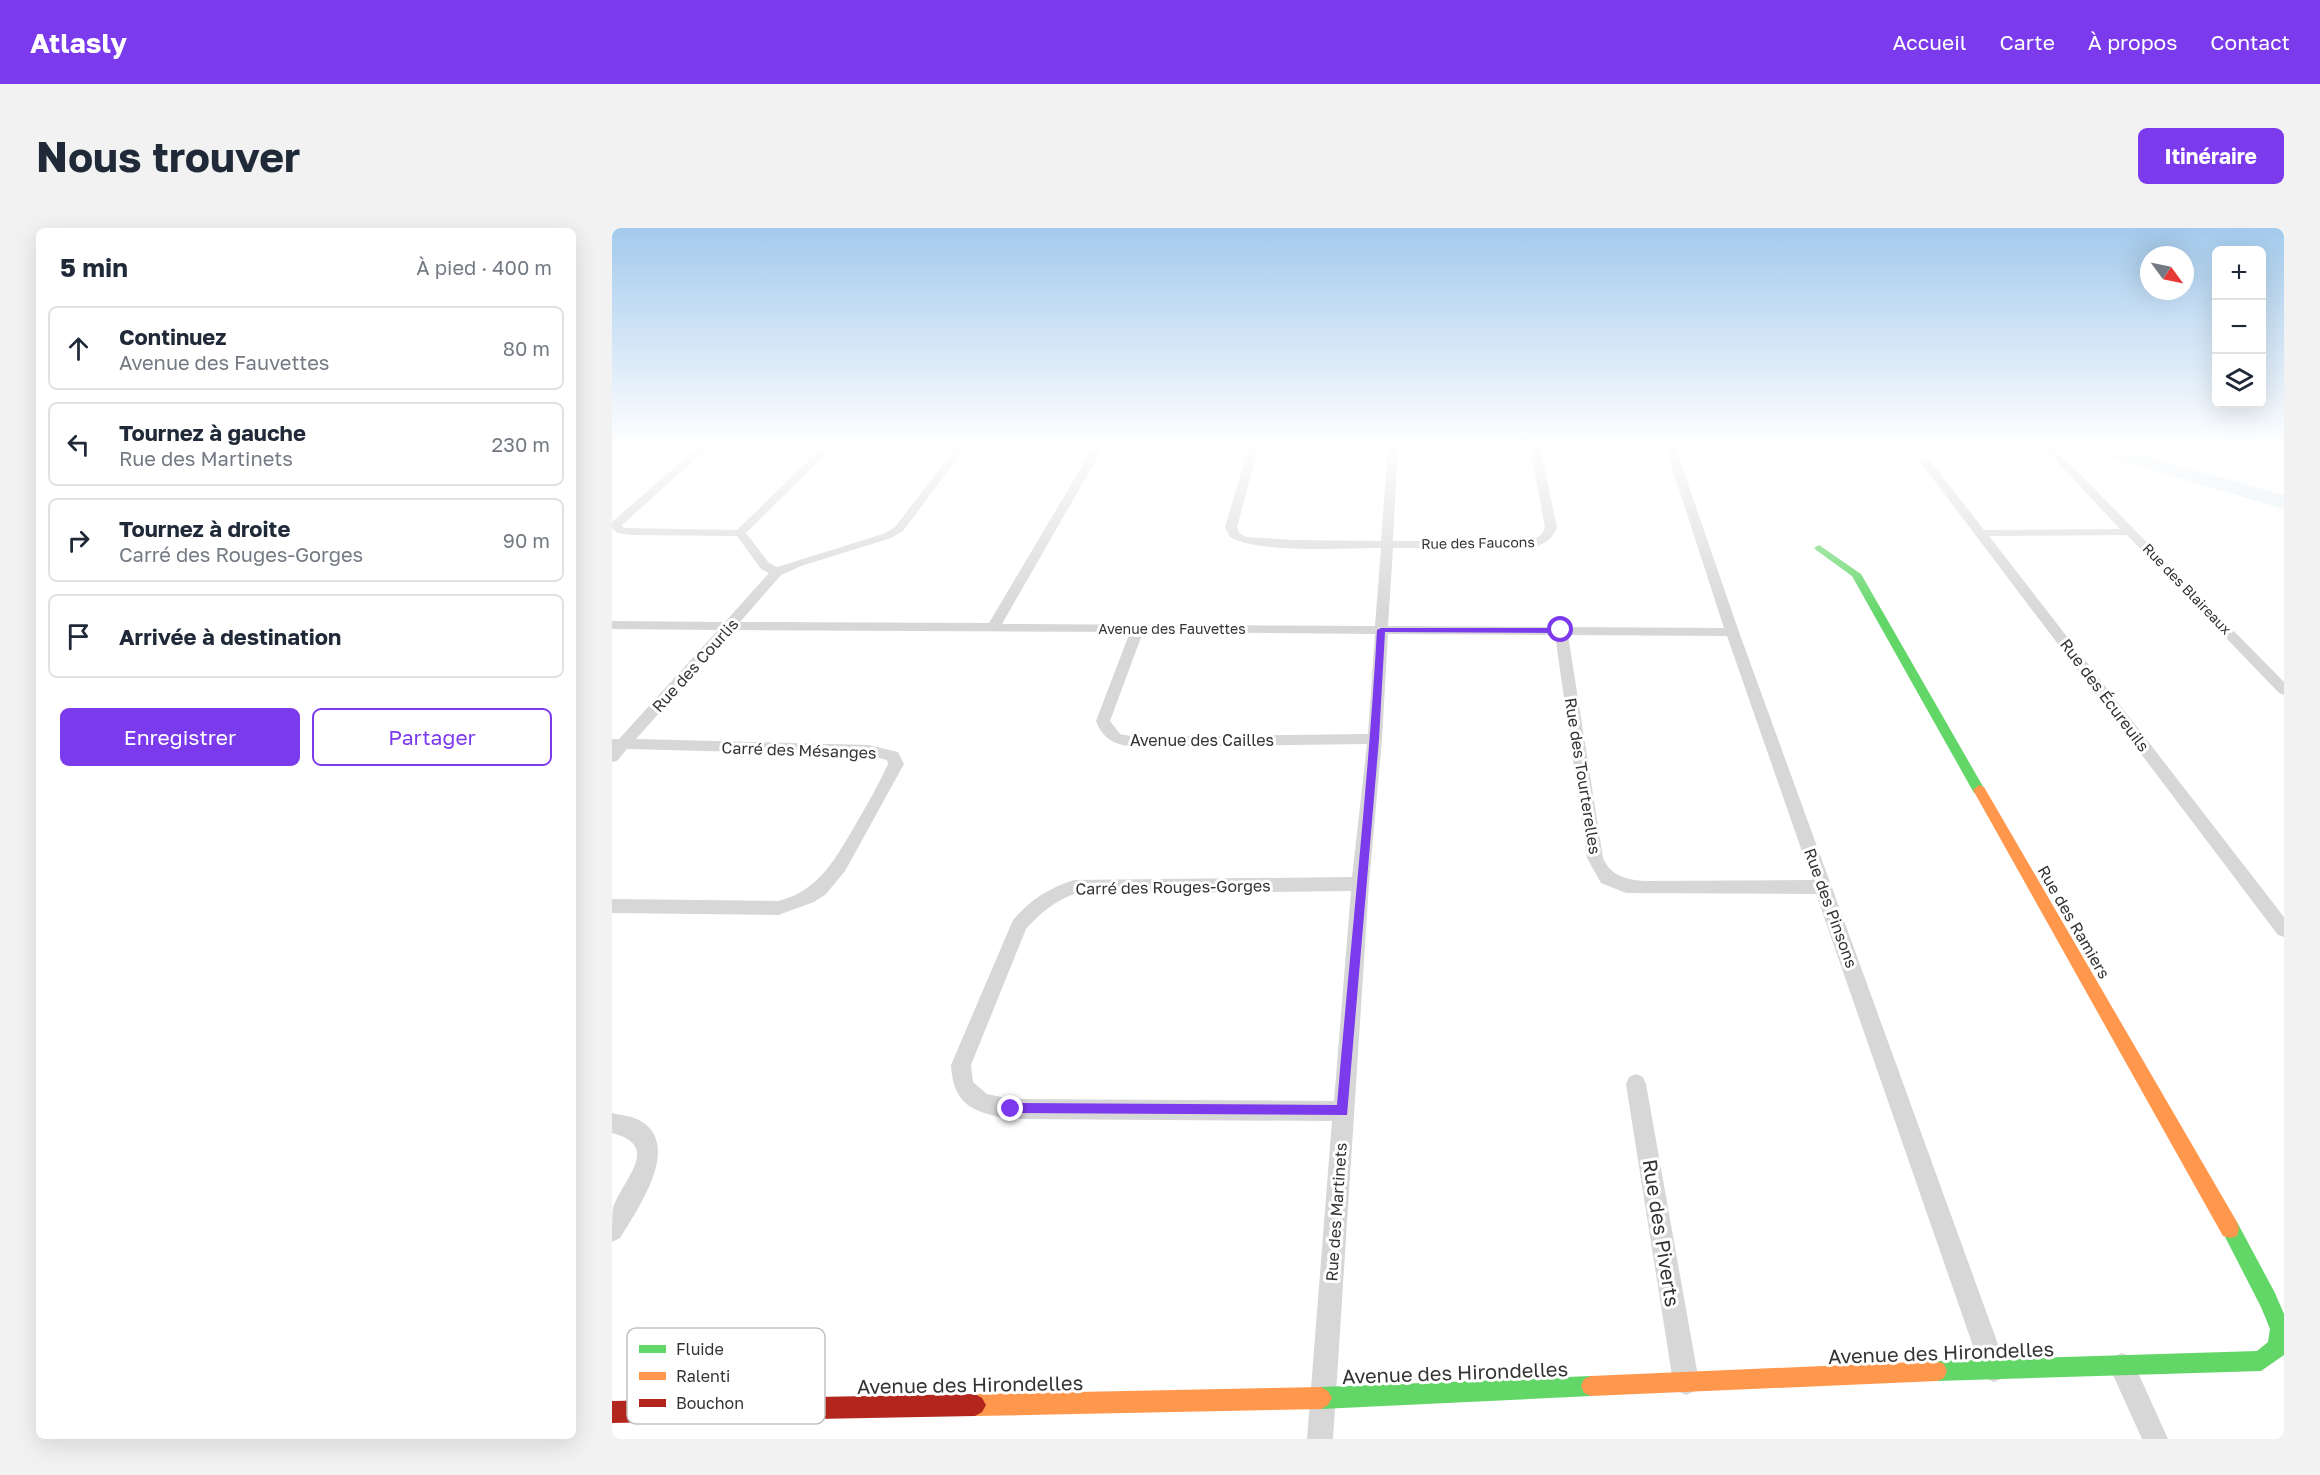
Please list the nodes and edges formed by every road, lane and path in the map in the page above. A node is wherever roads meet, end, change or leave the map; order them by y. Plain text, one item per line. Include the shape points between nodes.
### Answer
1 (641, 503) edge
2 (771, 503) edge
3 (919, 503) edge
4 (1066, 503) edge
5 (1238, 503) edge
6 (1388, 503) edge
7 (1546, 503) edge
8 (1689, 503) edge
9 (1956, 503) edge
10 (2102, 503) edge
11 (2131, 532) junction
12 (740, 533) junction
13 (1979, 533) junction
14 (1385, 544) junction
15 (1819, 548) dead end
16 (777, 572) junction
17 (612, 625) edge
18 (730, 626) junction
19 (993, 628) junction
20 (1138, 628) junction
21 (1381, 630) junction
22 (1561, 630) junction
23 (1732, 632) junction
24 (2284, 690) edge
25 (1375, 739) junction
26 (616, 748) edge
27 (1360, 884) junction
28 (1823, 887) junction
29 (612, 906) edge
30 (2284, 930) edge
31 (1636, 1084) dead end
32 (1343, 1111) junction
33 (612, 1123) edge
34 (612, 1230) edge
35 (2280, 1329) joint
36 (2122, 1366) junction
37 (1994, 1369) junction
38 (1686, 1382) junction
39 (1323, 1398) junction
40 (825, 1408) edge
41 (612, 1412) edge
42 (627, 1412) edge
43 (1320, 1439) edge
44 (2155, 1439) edge

1 - 12 street via 615,525 621,531
2 - 12 street
3 - 16 street via 899,529 887,536
4 - 19 street
5 - 14 street via 1231,527 1234,535 1243,540
6 - 14 street, Rue des Martinets
7 - 14 street, Rue des Faucons via 1551,528 1549,536 1541,542
8 - 23 street, Rue des Pinsons
9 - 13 street, Rue des Écureuils
10 - 11 street, Rue des Blaireaux
11 - 13 street
11 - 24 street, Rue des Blaireaux
12 - 16 street via 765,566
13 - 30 street, Rue des Écureuils
14 - 21 street, Rue des Martinets
15 - 35 street, Rue des Ramiers via 1856,574 2250,1265
16 - 18 street, Rue des Courlis
17 - 18 street, Avenue des Fauvettes
18 - 19 street, Avenue des Fauvettes
18 - 26 street, Rue des Courlis
19 - 20 street, Avenue des Fauvettes
20 - 21 street, Avenue des Fauvettes
20 - 25 street, Avenue des Cailles via 1103,721 1113,738 1135,742
21 - 22 street, Avenue des Fauvettes
21 - 25 street, Rue des Martinets
22 - 23 street, Avenue des Fauvettes
22 - 28 street, Rue des Tourterelles via 1595,858 1607,881 1643,888
23 - 28 street, Rue des Pinsons
25 - 27 street, Rue des Martinets
26 - 29 street, Carré des Mésanges via 868,750 893,756 896,764 838,871 812,897 794,906 778,908
27 - 32 street, Rue des Martinets
27 - 32 street, Carré des Rouges-Gorges via 1074,887 1057,892 1019,925 961,1065 961,1083 970,1096 1011,1109
28 - 37 street, Rue des Pinsons
31 - 38 street, Rue des Piverts
32 - 39 street, Rue des Martinets
33 - 34 street via 634,1128 644,1139 649,1158 642,1180
35 - 36 street, Avenue des Hirondelles via 2277,1348 2261,1361
36 - 37 street, Avenue des Hirondelles
36 - 44 street
37 - 38 street, Avenue des Hirondelles
38 - 39 street, Avenue des Hirondelles
39 - 40 street, Avenue des Hirondelles
39 - 43 street, Rue des Martinets
41 - 42 street, Avenue des Hirondelles

